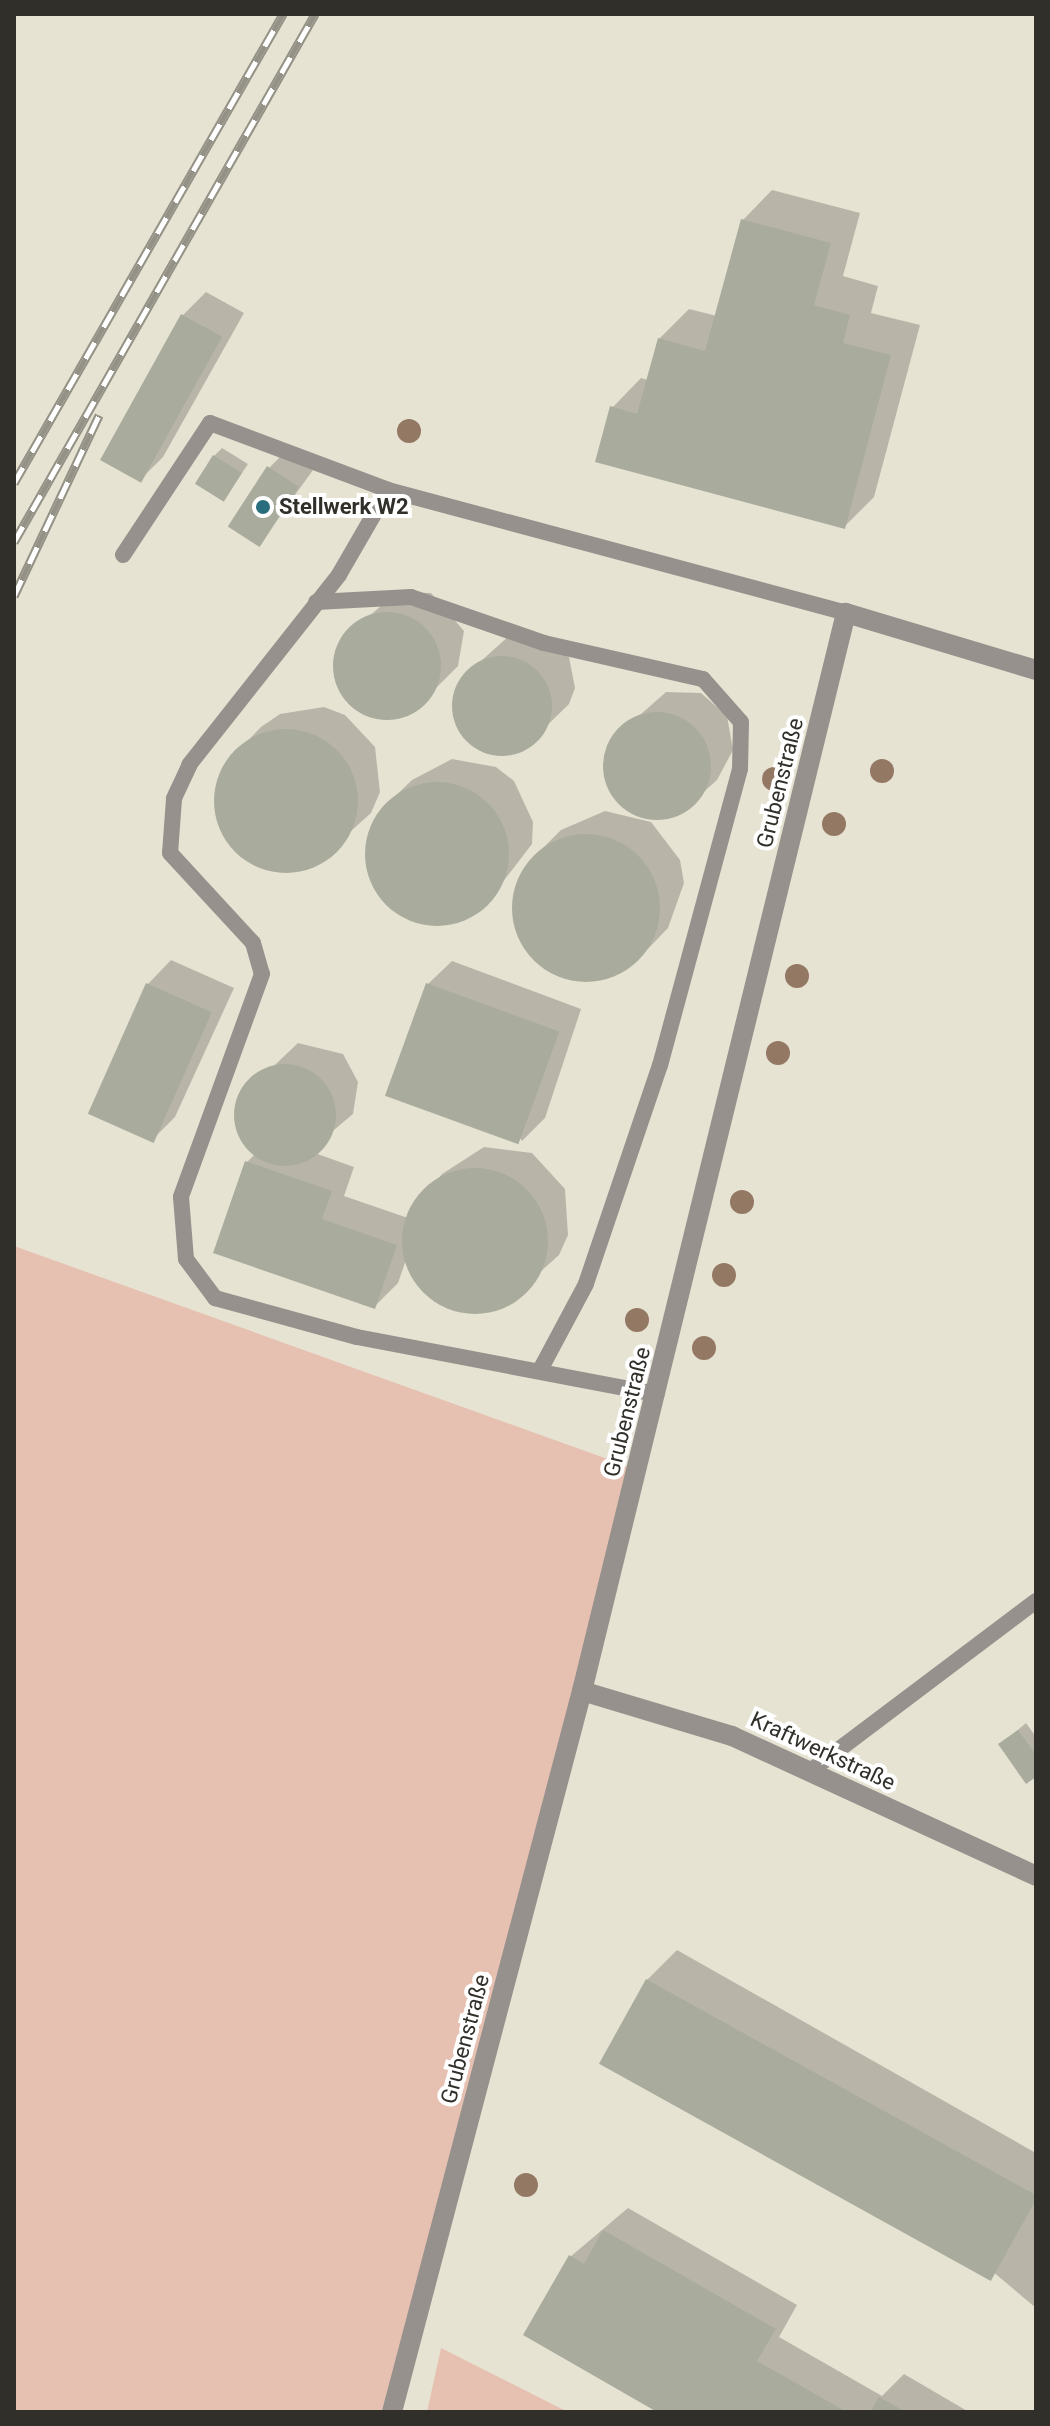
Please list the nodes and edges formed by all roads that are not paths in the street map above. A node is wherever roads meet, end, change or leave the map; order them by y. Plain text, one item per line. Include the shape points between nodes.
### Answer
1 (388, 490) junction
2 (123, 555) dead end
3 (316, 602) junction
4 (846, 613) junction
5 (1036, 670) edge
6 (540, 1370) junction
7 (657, 1394) junction
8 (1036, 1601) edge
9 (582, 1691) junction
10 (809, 1772) junction
11 (1036, 1876) edge
12 (392, 2412) edge

1 - 2 lane via 210,423
1 - 3 lane
1 - 4 lane
3 - 6 lane via 190,764 167,828 180,871 253,943 262,974 181,1197 178,1233 200,1285 215,1298 357,1337
3 - 6 lane via 411,597 544,643 703,679 741,722 740,769 660,1065 586,1284
4 - 5 street
4 - 7 street, Grubenstraße
6 - 7 lane
7 - 9 street, Grubenstraße
8 - 10 lane
9 - 10 street, Kraftwerkstraße via 732,1736
9 - 12 street, Grubenstraße
10 - 11 street, Kraftwerkstraße

